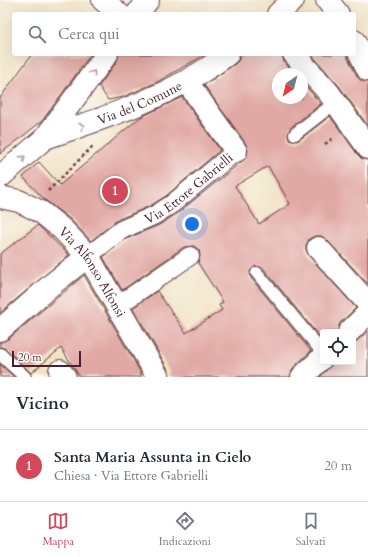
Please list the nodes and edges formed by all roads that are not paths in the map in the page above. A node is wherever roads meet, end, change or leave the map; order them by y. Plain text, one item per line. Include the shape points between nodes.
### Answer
1 (103, 0) edge
2 (148, 0) edge
3 (293, 0) edge
4 (327, 0) edge
5 (117, 12) edge
6 (139, 12) edge
7 (280, 12) edge
8 (336, 12) edge
9 (356, 45) edge
10 (106, 56) edge
11 (225, 56) edge
12 (296, 56) edge
13 (368, 70) edge
14 (187, 82) junction
15 (336, 102) junction
16 (295, 134) dead end
17 (45, 138) junction
18 (368, 148) edge
19 (236, 151) joint
20 (0, 177) edge
21 (0, 197) edge
22 (318, 248) dead end
23 (88, 256) junction
24 (190, 256) dead end
25 (257, 273) dead end
26 (368, 303) edge
27 (117, 306) junction
28 (368, 313) edge
29 (352, 329) edge
30 (0, 330) edge
31 (320, 349) edge
32 (0, 354) edge
33 (320, 360) edge
34 (152, 373) edge
35 (25, 377) edge
36 (302, 377) edge

1 - 5 street
2 - 6 street
3 - 7 street
4 - 8 street
9 - 13 street
17 -> 10 street
11 - 14 street, Via del Comune
12 - 15 street
17 -> 14 street, Via del Comune via 102,119
14 - 19 street, Via Ettore Gabrielli
15 - 16 lane
15 - 18 street
20 -> 17 street
19 - 23 street, Via Ettore Gabrielli via 163,210 121,230
21 - 23 street, Via Alfonso Alfonsi via 32,207 55,223
22 - 26 street
23 - 27 street, Via Alfonso Alfonsi
23 - 30 street via 50,285
24 - 27 street
25 - 31 lane
27 - 34 street, Via Alfonso Alfonsi
28 - 29 street
32 - 35 lane
33 - 36 street

